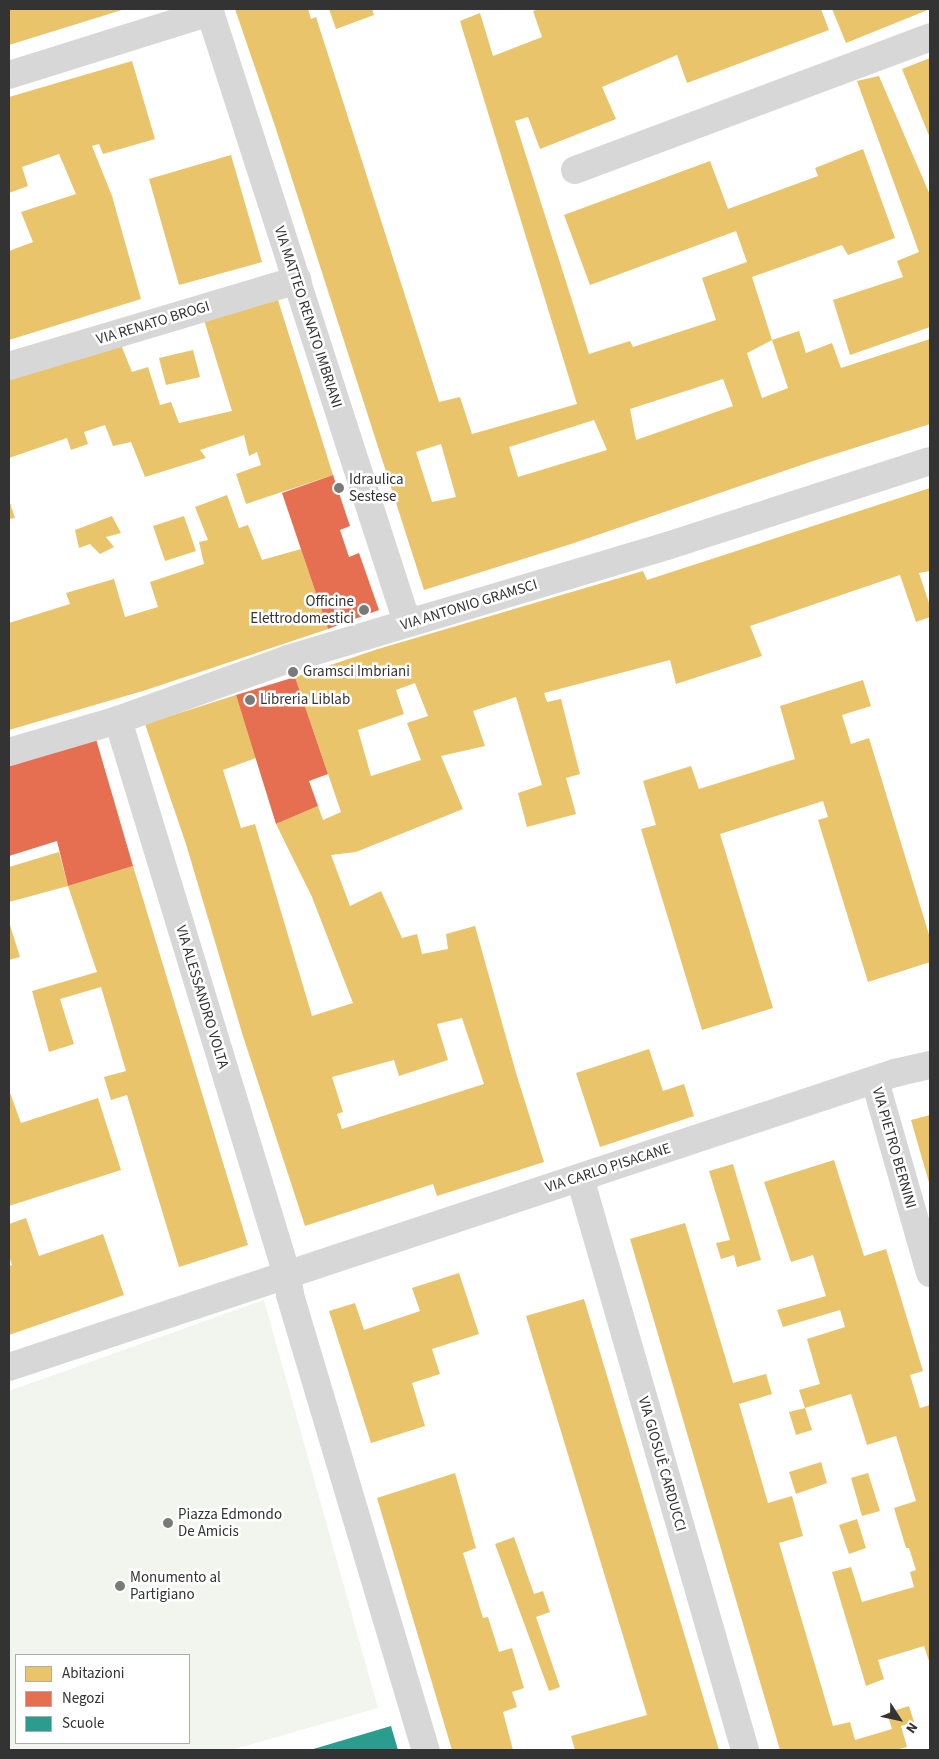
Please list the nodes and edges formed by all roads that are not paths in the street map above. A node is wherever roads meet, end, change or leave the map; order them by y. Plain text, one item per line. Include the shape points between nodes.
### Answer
1 (209, 10) edge
2 (930, 37) edge
3 (9, 75) edge
4 (575, 170) dead end
5 (297, 280) junction
6 (9, 366) edge
7 (930, 461) edge
8 (414, 621) junction
9 (118, 720) junction
10 (9, 752) edge
11 (930, 1065) edge
12 (875, 1081) junction
13 (580, 1178) junction
14 (287, 1274) junction
15 (930, 1274) edge
16 (9, 1367) edge
17 (426, 1750) edge
18 (745, 1750) edge

1 - 3 street
1 - 5 street, VIA MATTEO RENATO IMBRIANI
2 - 4 street
5 - 6 street, VIA RENATO BROGI
5 - 8 street, VIA MATTEO RENATO IMBRIANI via 404,613
7 - 8 street, VIA ANTONIO GRAMSCI via 668,546
8 - 9 street, VIA ANTONIO GRAMSCI via 288,659
9 - 10 street, VIA ANTONIO GRAMSCI
9 - 14 street, VIA ALESSANDRO VOLTA
11 - 12 street, VIA CARLO PISACANE
12 - 13 street, VIA CARLO PISACANE
12 - 15 street, VIA PIETRO BERNINI
13 - 14 street, VIA CARLO PISACANE
13 - 18 street, VIA GIOSUÈ CARDUCCI
14 - 16 street
14 - 17 street via 293,1304

